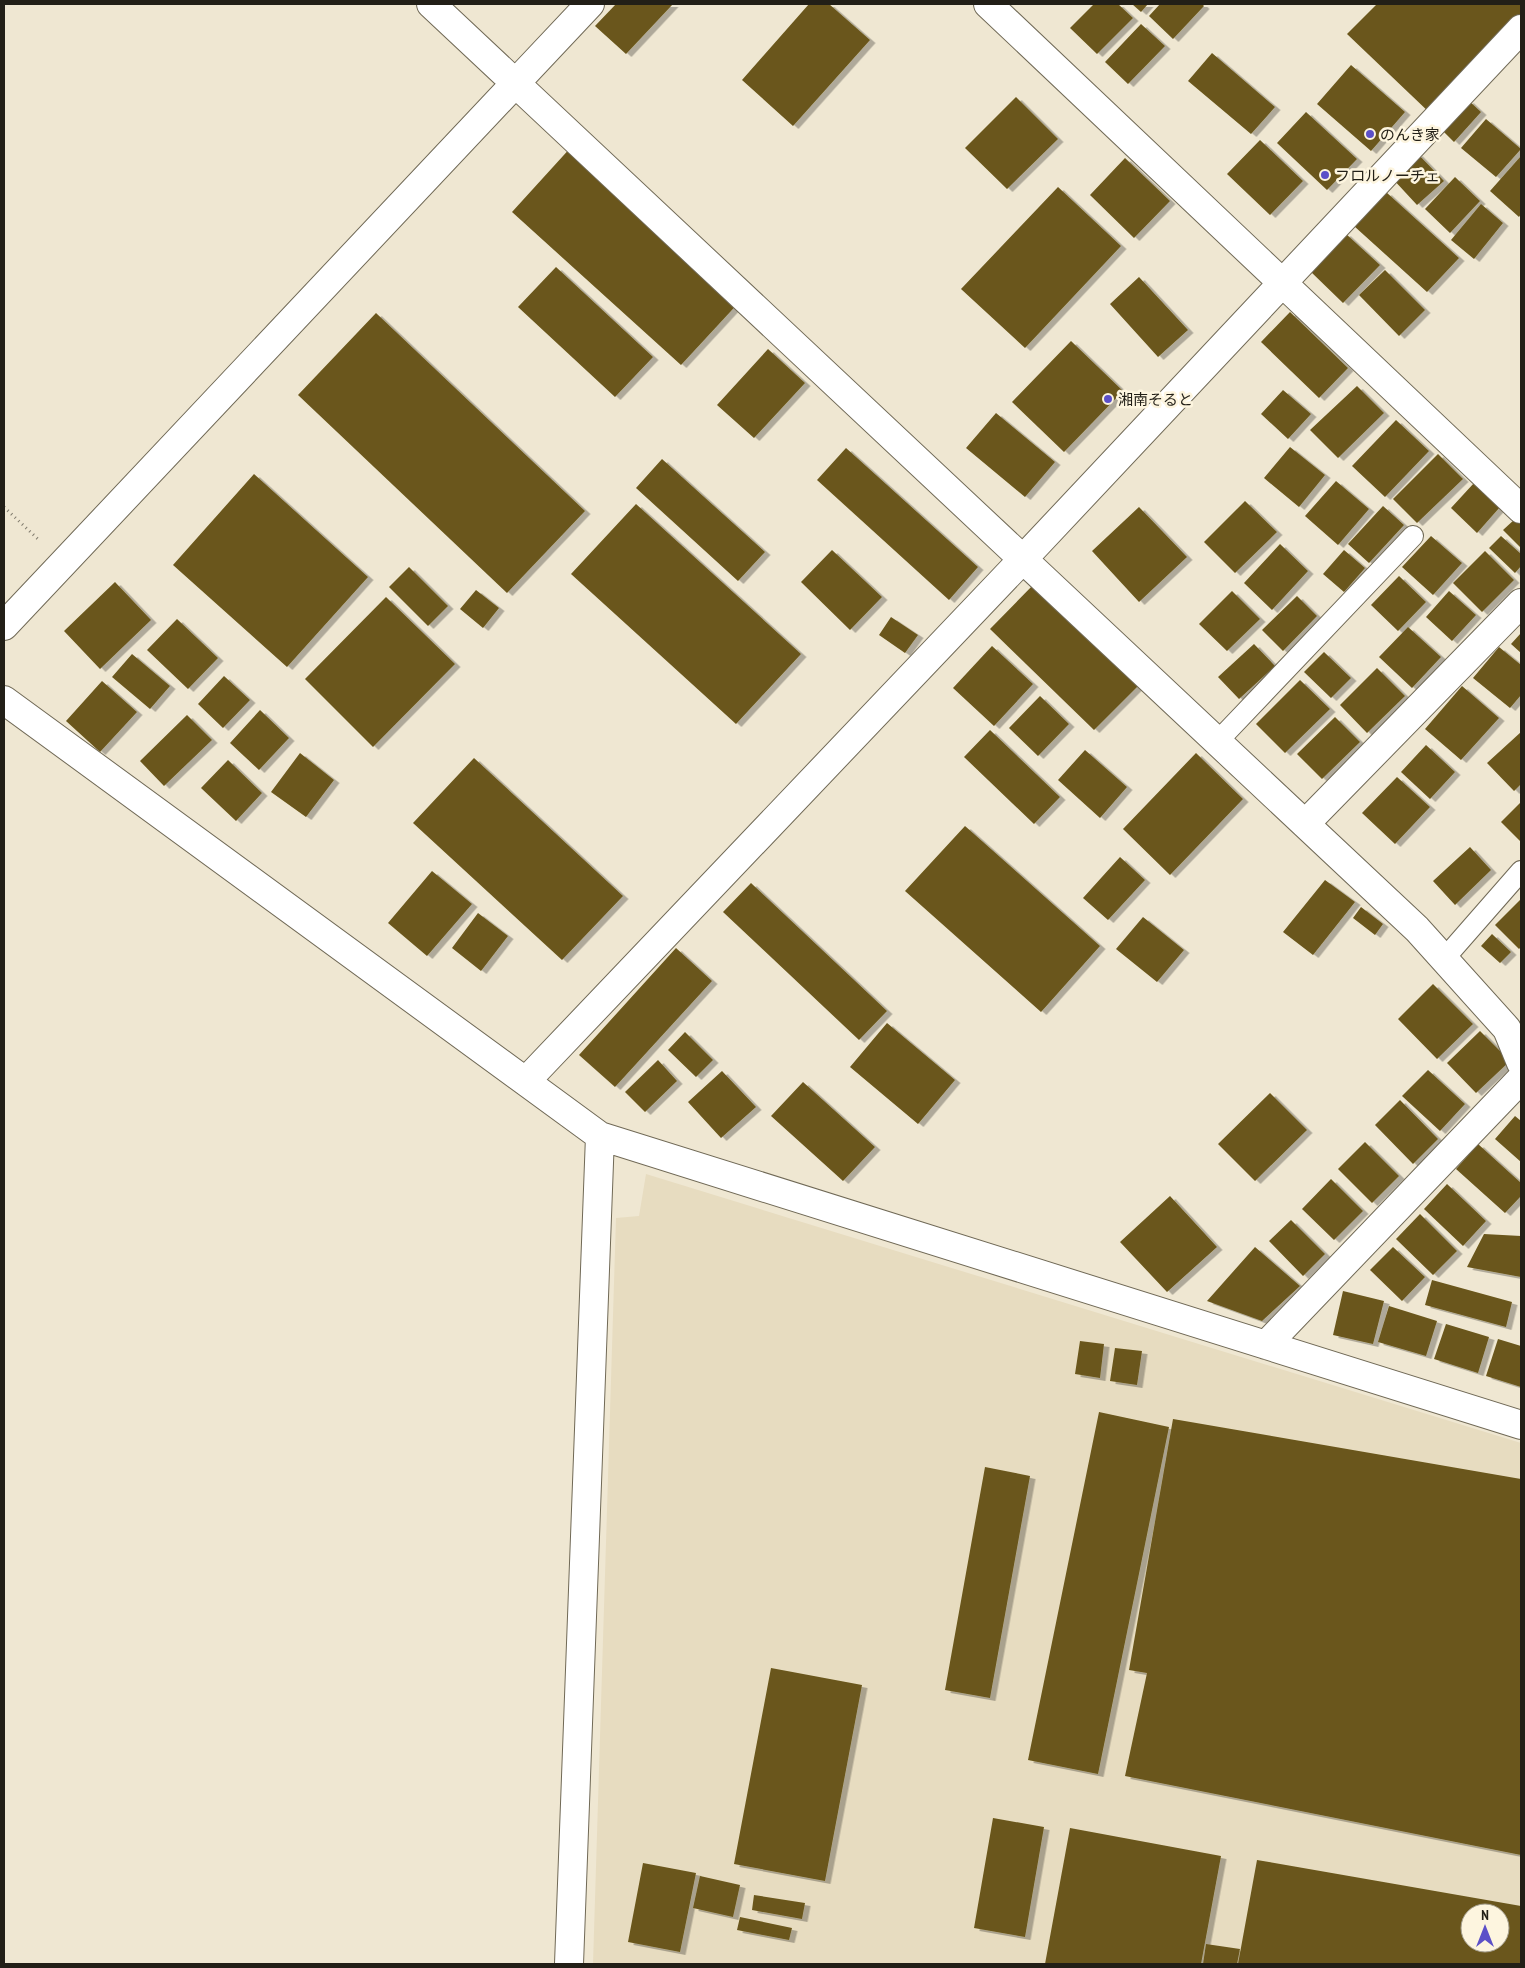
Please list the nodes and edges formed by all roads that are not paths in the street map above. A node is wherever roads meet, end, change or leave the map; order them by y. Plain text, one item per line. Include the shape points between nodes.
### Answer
1 (431, 4) edge
2 (590, 4) edge
3 (988, 4) edge
4 (1521, 29) edge
5 (516, 83) junction
6 (1284, 283) junction
7 (1521, 510) edge
8 (1413, 536) dead end
9 (1023, 559) junction
10 (1521, 603) edge
11 (4, 626) edge
12 (4, 700) edge
13 (1218, 742) junction
14 (1305, 824) junction
15 (1521, 871) edge
16 (1444, 959) junction
17 (1521, 1063) edge
18 (1521, 1079) edge
19 (526, 1081) junction
20 (600, 1136) junction
21 (1266, 1345) junction
22 (1521, 1425) edge
23 (569, 1964) edge

1 - 5 street
2 - 5 street
3 - 6 street
4 - 6 street
5 - 9 street
5 - 11 street
6 - 7 street
6 - 9 street
8 - 13 lane
9 - 13 street
9 - 19 street
10 - 14 street
12 - 19 street
13 - 14 street
14 - 16 street via 1417,929
15 - 16 lane
16 - 17 street via 1507,1029
18 - 21 street
19 - 20 street
20 - 21 street
20 - 23 street
21 - 22 street

